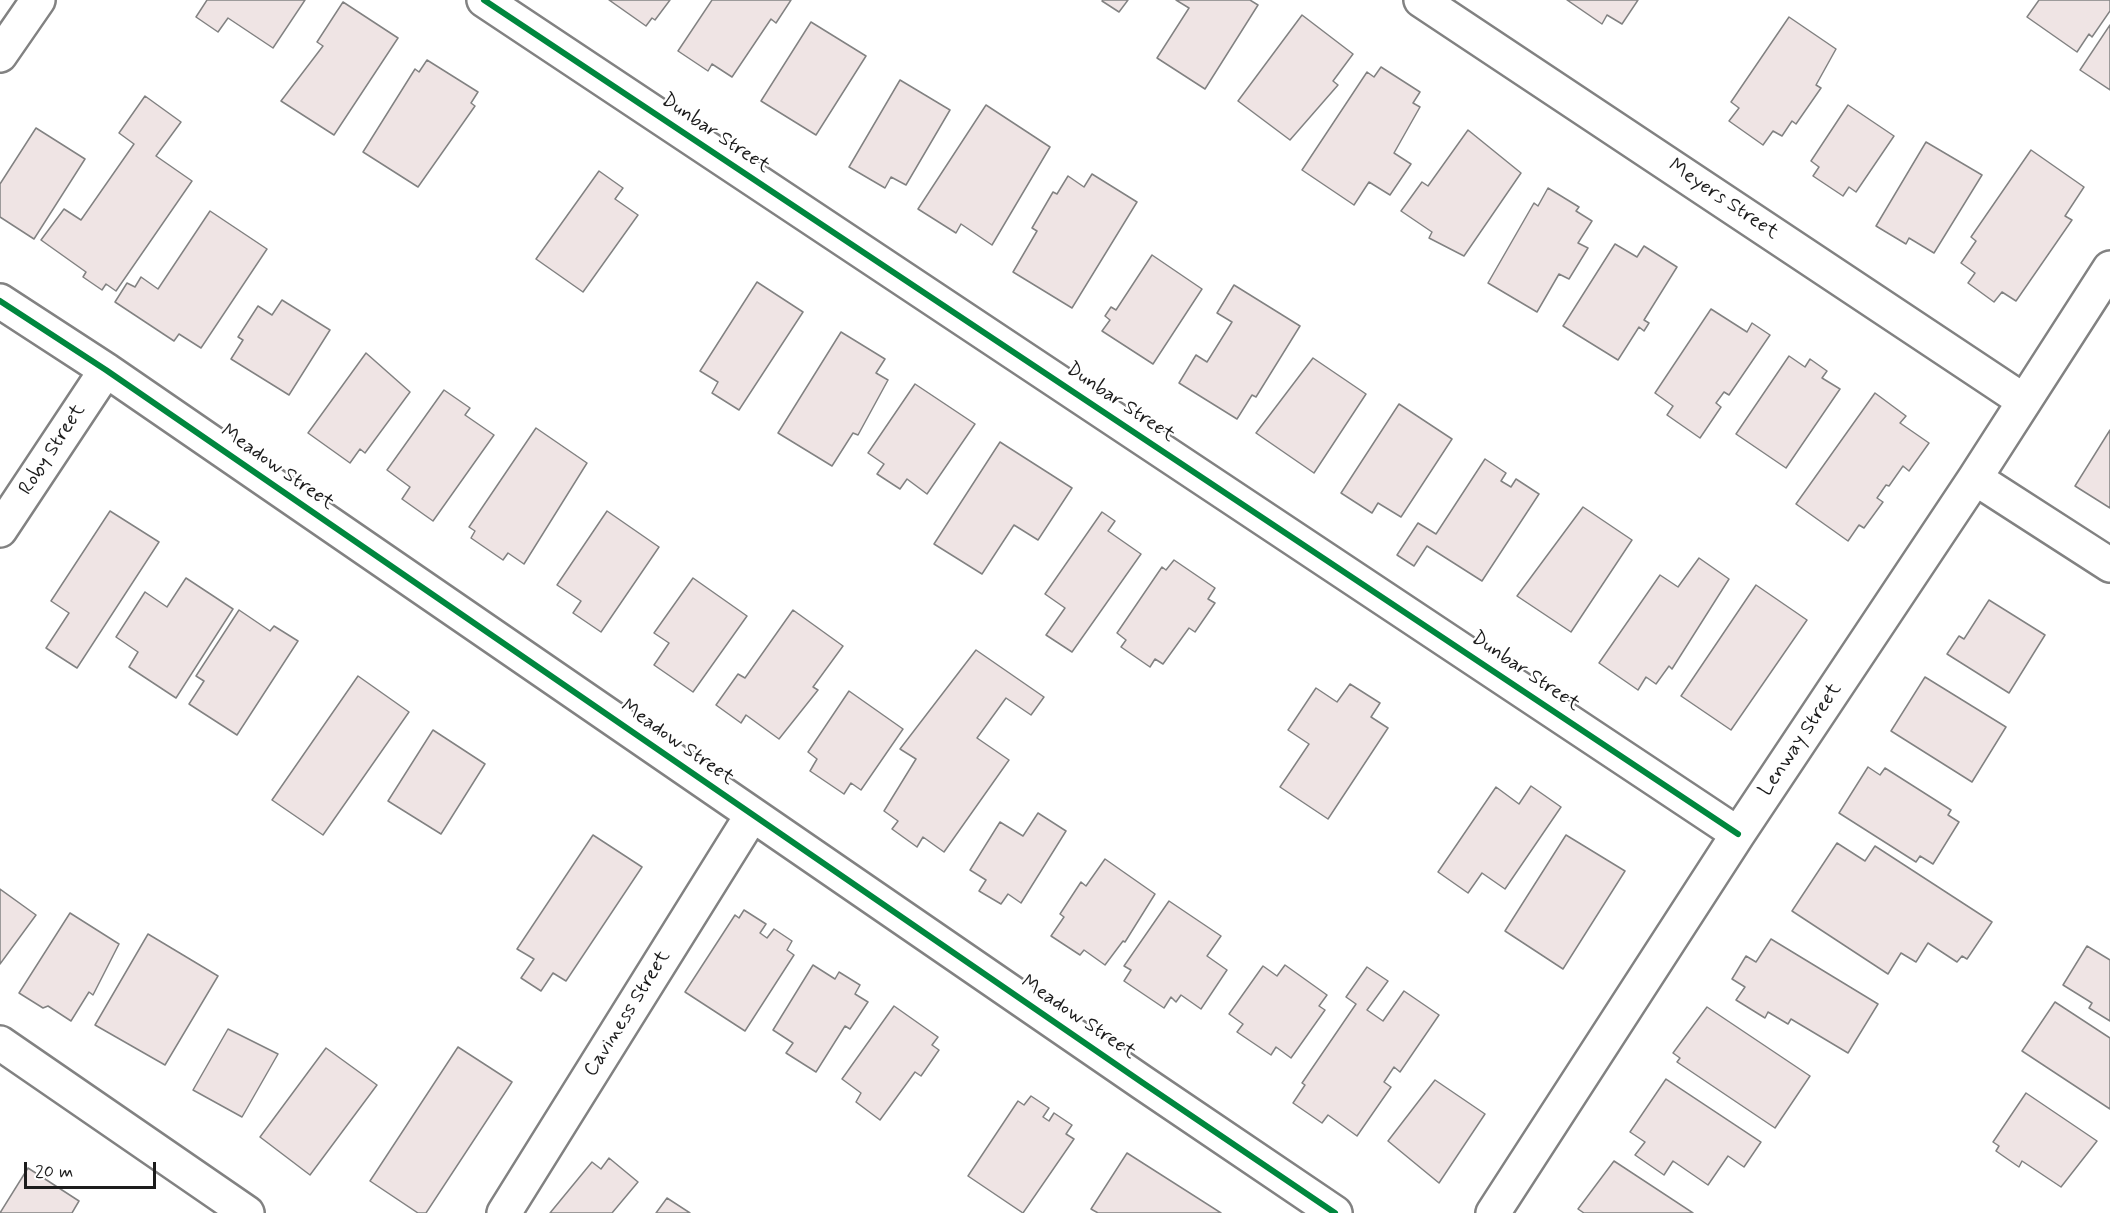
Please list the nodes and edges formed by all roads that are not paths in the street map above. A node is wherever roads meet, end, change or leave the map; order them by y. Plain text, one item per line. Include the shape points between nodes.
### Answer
1 (38, 0) edge
2 (484, 0) edge
3 (1421, 0) edge
4 (0, 55) edge
5 (2110, 268) edge
6 (0, 301) edge
7 (106, 370) junction
8 (2024, 401) junction
9 (1975, 478) junction
10 (0, 530) edge
11 (2110, 565) edge
12 (752, 815) junction
13 (1738, 834) junction
14 (0, 1043) edge
15 (247, 1213) edge
16 (504, 1213) edge
17 (1335, 1213) edge
18 (1493, 1213) edge

1 - 4 street
2 - 13 street, Dunbar Street
3 - 8 street, Meyers Street
5 - 8 street, Lenway Street
6 - 7 street, Meadow Street
7 - 10 street, Roby Street
7 - 12 street, Meadow Street
8 - 9 street, Lenway Street
9 - 11 street
9 - 13 street, Lenway Street
12 - 16 street, Caviness Street
12 - 17 street, Meadow Street
13 - 18 street, Lenway Street
14 - 15 street

